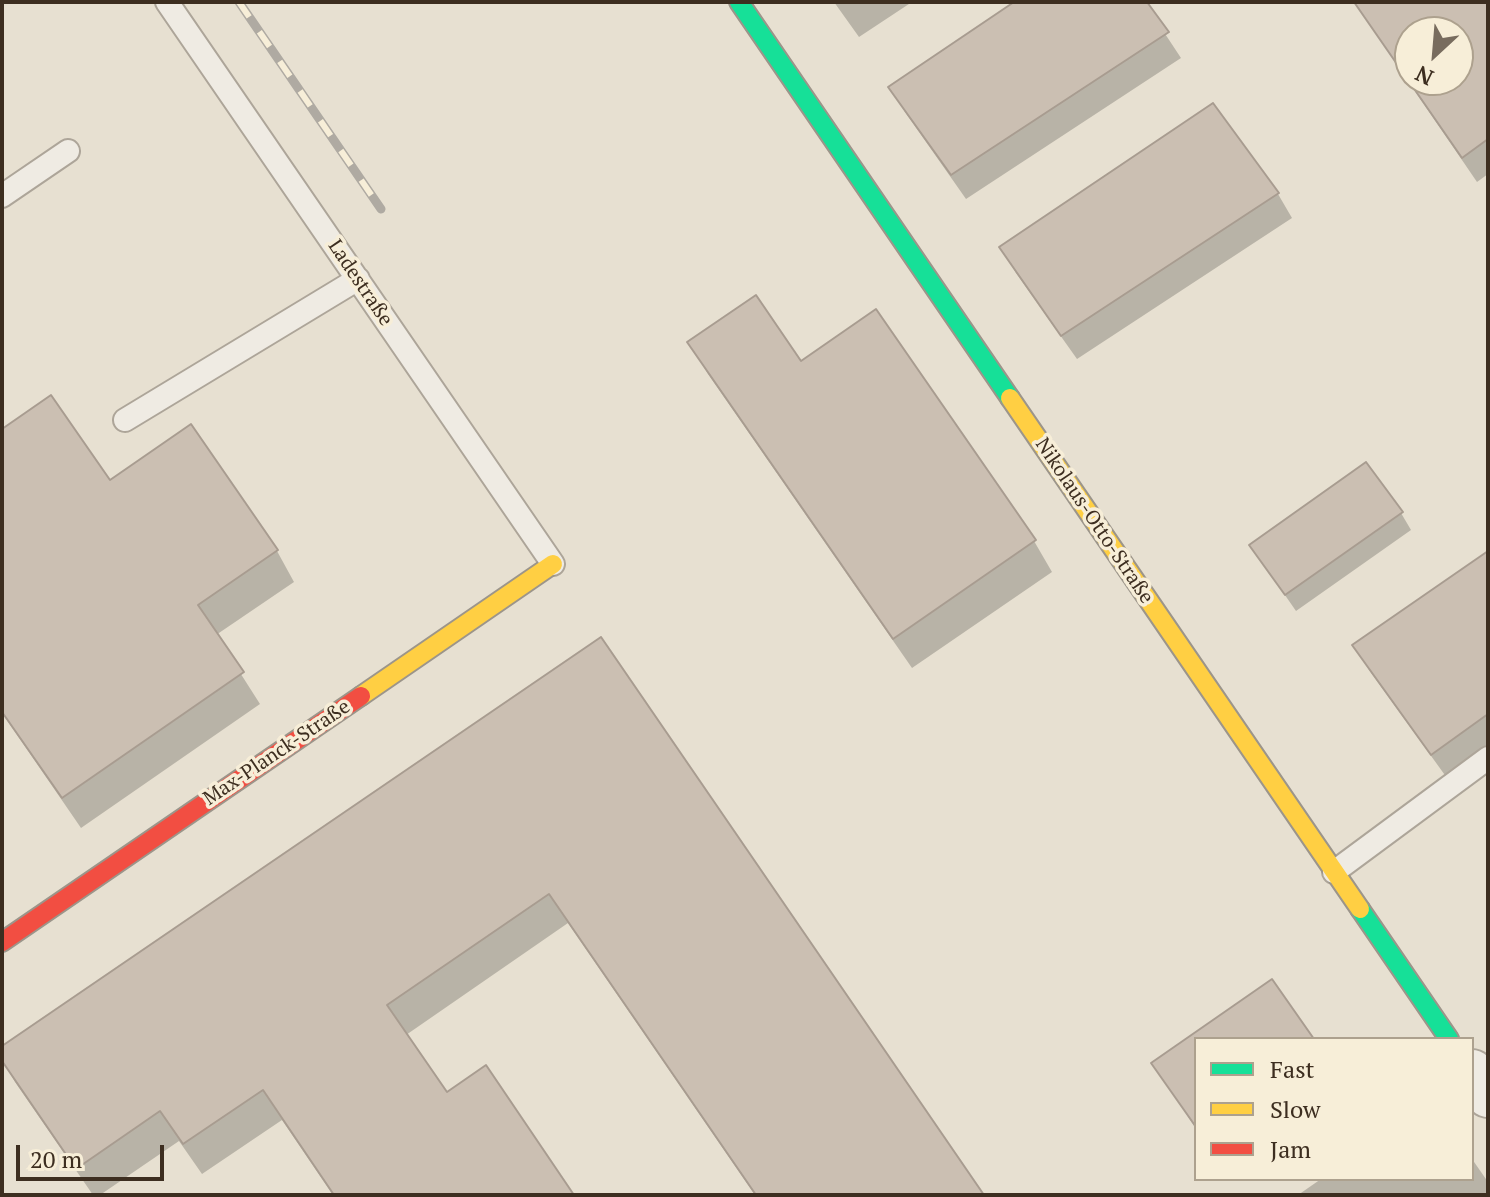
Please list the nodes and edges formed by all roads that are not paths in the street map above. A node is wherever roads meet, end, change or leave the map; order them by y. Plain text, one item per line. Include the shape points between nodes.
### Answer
1 (167, 2) edge
2 (739, 2) edge
3 (68, 151) dead end
4 (2, 196) edge
5 (358, 279) junction
6 (125, 420) dead end
7 (553, 564) joint
8 (1488, 758) edge
9 (1334, 872) junction
10 (2, 942) edge
11 (1448, 1037) edge
12 (1474, 1075) edge
13 (1488, 1095) edge

1 - 5 lane, Ladestraße
2 - 9 street, Nikolaus-Otto-Straße
3 - 4 lane
5 - 6 lane
5 - 7 lane, Ladestraße
7 - 10 street, Max-Planck-Straße
8 - 9 lane
9 - 11 street, Nikolaus-Otto-Straße
12 - 13 street

